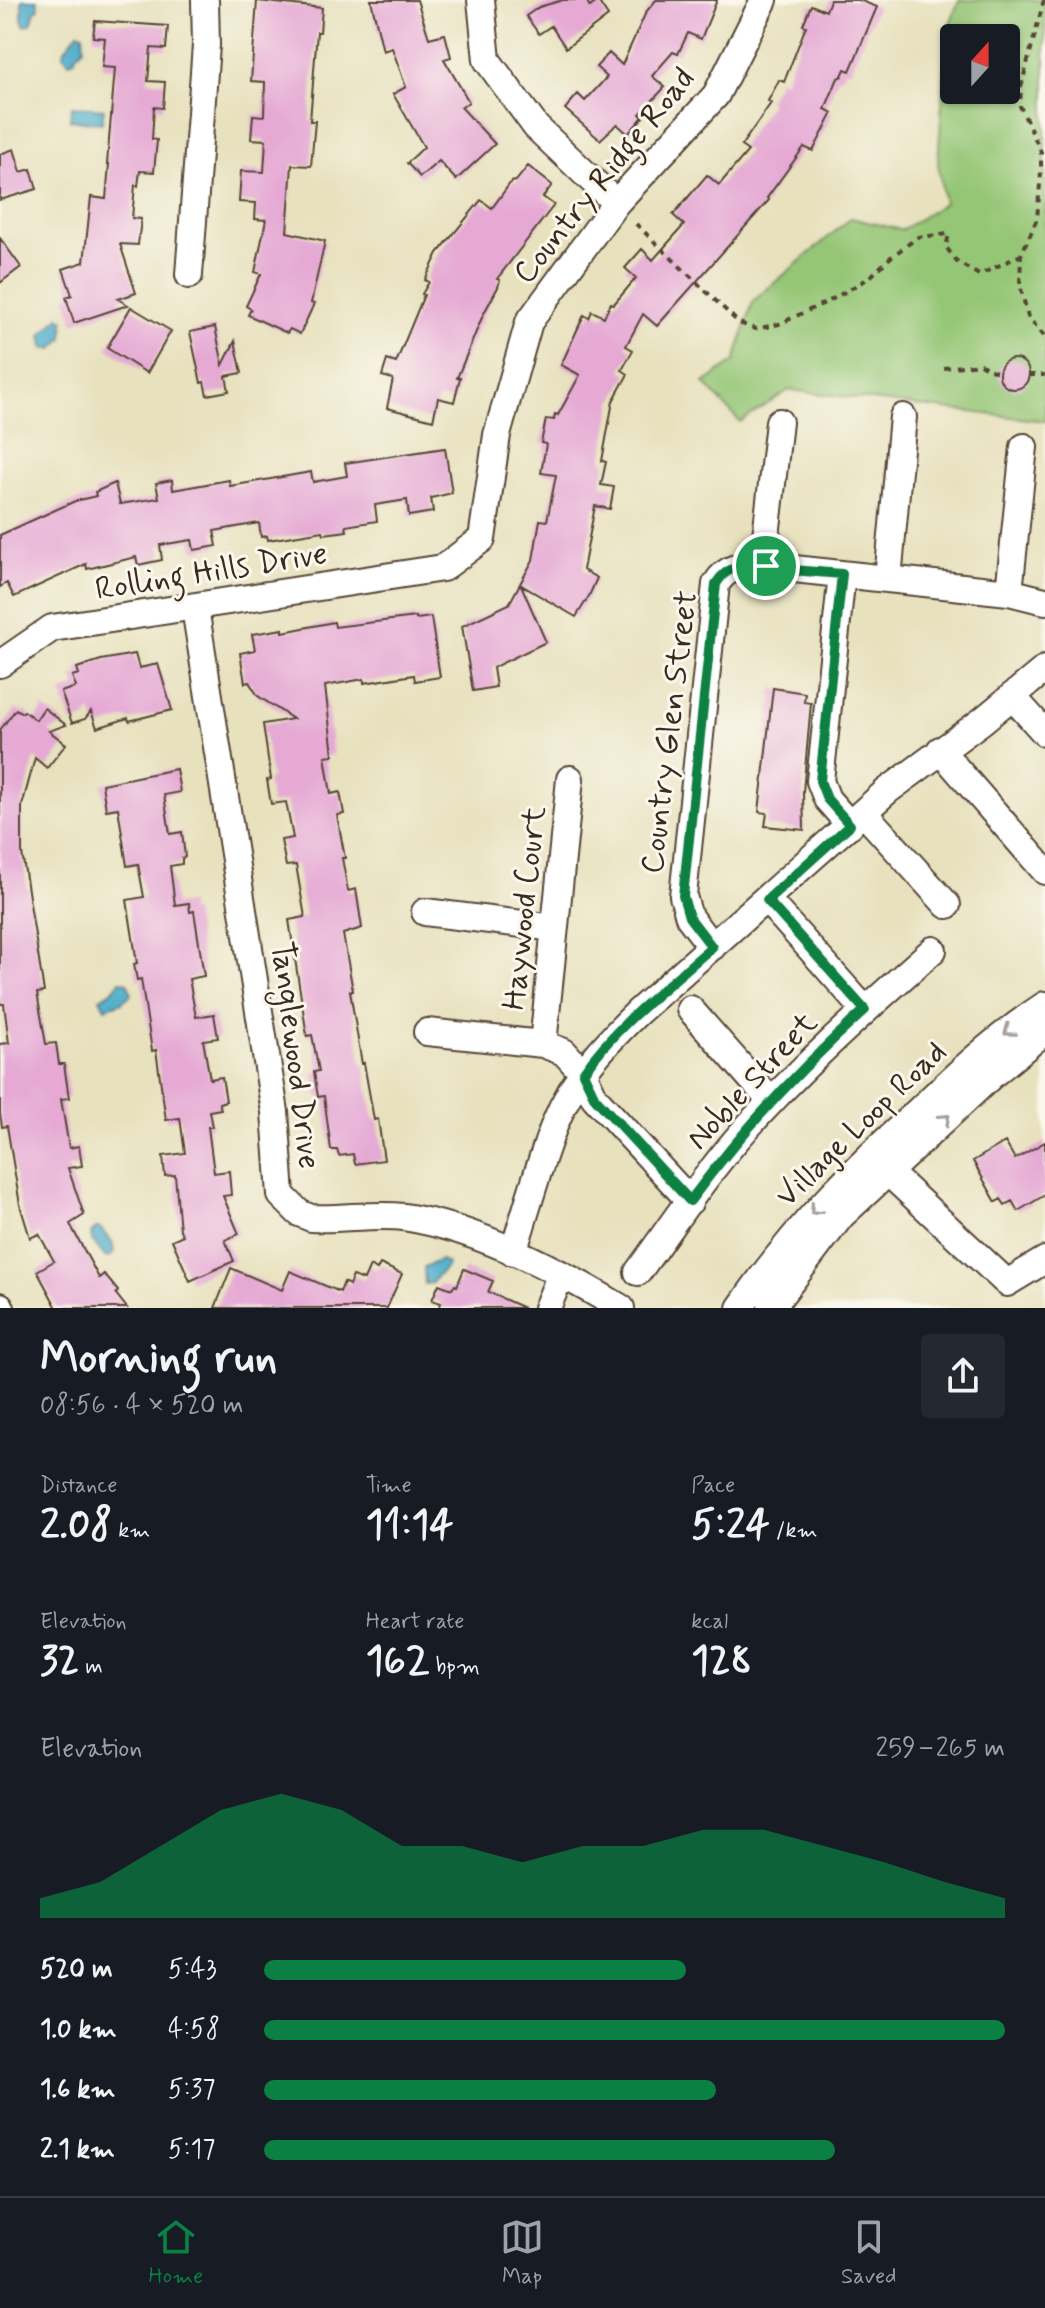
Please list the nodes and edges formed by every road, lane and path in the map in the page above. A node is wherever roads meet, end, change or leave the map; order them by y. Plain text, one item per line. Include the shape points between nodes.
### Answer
1 (205, 0) edge
2 (481, 0) edge
3 (764, 0) edge
4 (1044, 0) edge
5 (616, 203) junction
6 (636, 224) dead end
7 (1021, 255) junction
8 (189, 275) dead end
9 (1045, 337) edge
10 (944, 368) dead end
11 (1000, 372) dead end
12 (1029, 375) dead end
13 (1045, 375) edge
14 (903, 417) dead end
15 (779, 422) dead end
16 (1024, 447) dead end
17 (766, 566) junction
18 (443, 568) joint
19 (842, 574) junction
20 (888, 579) junction
21 (1009, 592) junction
22 (1045, 601) edge
23 (195, 608) junction
24 (0, 664) edge
25 (1045, 669) edge
26 (1012, 696) junction
27 (1045, 733) edge
28 (940, 750) junction
29 (570, 779) dead end
30 (857, 819) junction
31 (1045, 871) edge
32 (767, 900) junction
33 (947, 905) dead end
34 (425, 912) dead end
35 (555, 928) junction
36 (712, 947) junction
37 (933, 950) dead end
38 (1045, 1005) edge
39 (690, 1009) dead end
40 (865, 1010) junction
41 (1045, 1031) edge
42 (427, 1032) dead end
43 (543, 1044) junction
44 (583, 1073) junction
45 (771, 1101) junction
46 (878, 1163) junction
47 (690, 1201) junction
48 (513, 1252) junction
49 (1045, 1260) edge
50 (638, 1272) dead end
51 (561, 1274) junction
52 (547, 1308) edge
53 (621, 1308) edge
54 (740, 1308) edge
55 (771, 1308) edge

1 - 8 street
2 - 5 street via 487,60 536,127
3 - 5 street, Country Ridge Road via 716,95
4 - 7 path via 1021,87 1020,106 1041,152 1037,219
5 - 18 street, Country Ridge Road via 529,322 497,435 482,539
6 - 7 path via 739,323 756,329 831,300 869,278 918,237 949,234 946,247 957,262 979,275
7 - 9 path via 1020,285 1028,317
10 - 11 path via 980,364
12 - 13 path
14 - 20 street
15 - 17 street
16 - 21 street
17 - 19 street
17 - 36 street, Country Glen Street via 731,568 716,584 683,896 689,917
18 - 23 street, Rolling Hills Drive
19 - 20 street
19 - 30 street via 820,781 827,799
20 - 21 street
21 - 22 street
23 - 24 street, Rolling Hills Drive via 52,628
23 - 48 street, Tanglewood Drive via 275,1112 281,1195 311,1218 402,1217
25 - 26 street
26 - 27 street
26 - 28 street
28 - 30 street
28 - 31 street
29 - 35 street, Haywood Court
30 - 32 street
30 - 33 street
32 - 36 street
32 - 40 street
34 - 35 street
35 - 43 street, Haywood Court
36 - 44 street via 638,1012
37 - 40 street, Noble Street
38 -> 46 street, Village Loop Road via 974,1058
39 - 45 street
40 - 45 street, Noble Street
46 -> 41 street, Village Loop Road
42 - 43 street
43 - 44 street via 564,1052
44 - 47 street via 595,1098
44 - 48 street via 556,1120
45 - 47 street, Noble Street
46 - 49 street via 1007,1283
46 -> 54 street, Village Loop Road via 795,1232
46 - 55 street, Village Loop Road
47 - 50 street, Noble Street
48 - 51 street, Tanglewood Drive
51 - 52 street
51 - 53 street, Tanglewood Drive

